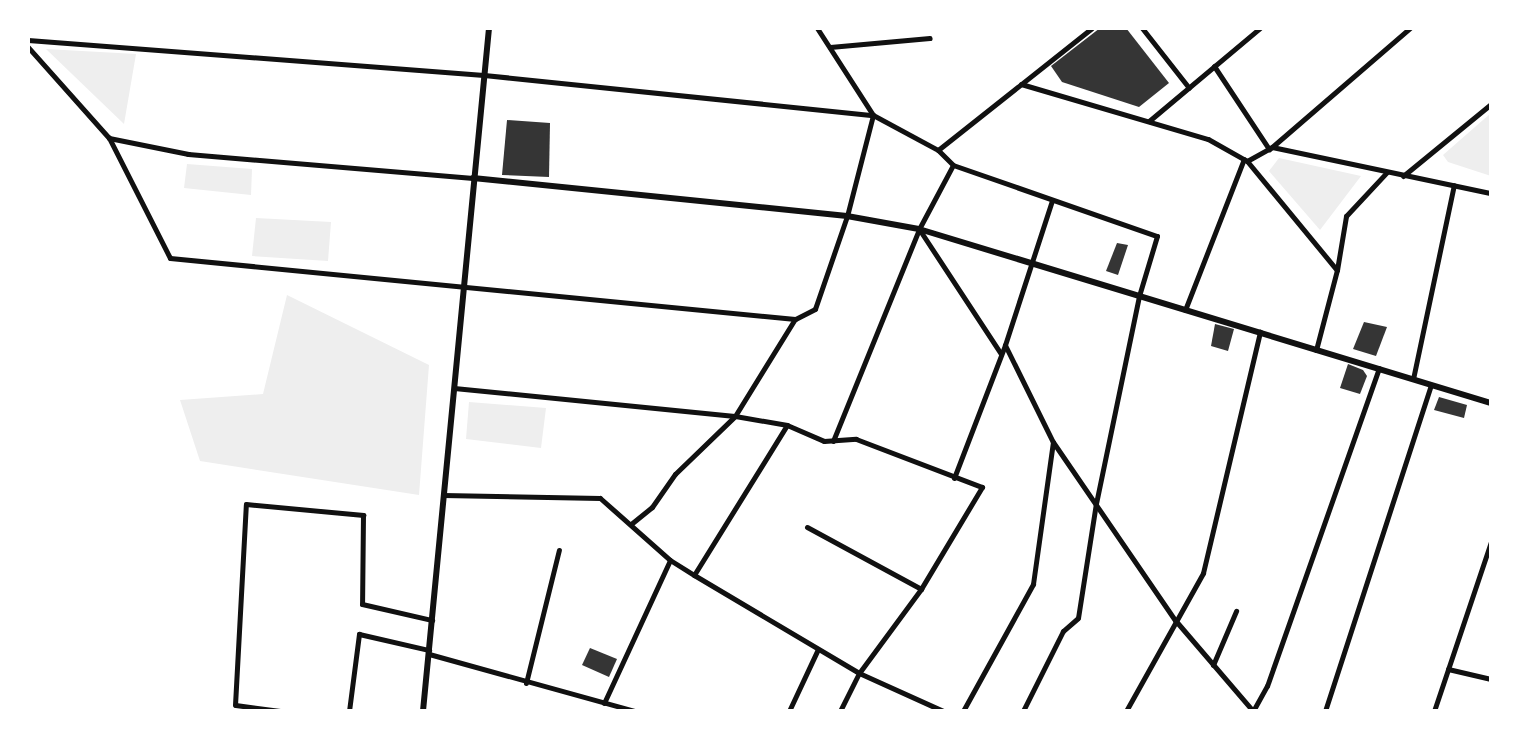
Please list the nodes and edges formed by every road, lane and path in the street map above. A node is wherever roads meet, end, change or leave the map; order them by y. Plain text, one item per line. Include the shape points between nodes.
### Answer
1 (489, 28) edge
2 (817, 28) edge
3 (1092, 28) edge
4 (1142, 28) edge
5 (1260, 28) edge
6 (1410, 28) edge
7 (930, 38) dead end
8 (28, 40) edge
9 (28, 47) edge
10 (830, 47) junction
11 (1214, 66) junction
12 (484, 75) junction
13 (1021, 84) junction
14 (1189, 88) junction
15 (1491, 104) edge
16 (873, 115) junction
17 (1149, 121) junction
18 (109, 138) junction
19 (1270, 148) junction
20 (938, 150) junction
21 (1245, 160) junction
22 (953, 165) junction
23 (1387, 172) junction
24 (1404, 176) junction
25 (473, 178) junction
26 (1454, 186) junction
27 (1491, 193) edge
28 (1052, 200) junction
29 (847, 216) junction
30 (919, 229) junction
31 (1031, 263) junction
32 (1337, 270) junction
33 (463, 287) junction
34 (1139, 296) junction
35 (1185, 310) junction
36 (794, 318) junction
37 (1260, 332) junction
38 (1005, 345) junction
39 (1316, 349) junction
40 (1001, 354) junction
41 (1379, 368) junction
42 (1413, 379) junction
43 (1431, 385) junction
44 (454, 388) junction
45 (1491, 403) edge
46 (735, 416) junction
47 (787, 425) junction
48 (833, 441) junction
49 (1052, 442) junction
50 (954, 478) junction
51 (443, 495) junction
52 (1096, 503) junction
53 (631, 524) junction
54 (807, 527) dead end
55 (1491, 542) edge
56 (559, 550) dead end
57 (1490, 552) edge
58 (670, 560) junction
59 (694, 575) junction
60 (921, 589) junction
61 (1237, 611) dead end
62 (432, 620) junction
63 (1175, 620) junction
64 (818, 649) junction
65 (429, 652) junction
66 (1213, 665) junction
67 (1448, 669) junction
68 (859, 673) junction
69 (1491, 680) edge
70 (526, 683) junction
71 (604, 703) junction
72 (280, 711) edge
73 (349, 711) edge
74 (423, 711) edge
75 (634, 711) edge
76 (789, 711) edge
77 (840, 711) edge
78 (943, 711) edge
79 (963, 711) edge
80 (1023, 711) edge
81 (1126, 711) edge
82 (1253, 711) edge
83 (1325, 711) edge
84 (1434, 711) edge

1 - 12 street
2 - 10 street
3 - 13 street
4 - 14 street
5 - 11 street
6 - 19 street
7 - 10 street
8 - 12 street
9 - 18 street
10 - 16 street
11 - 14 street
11 - 19 street
12 - 16 street
12 - 25 street
13 - 17 street
13 - 20 street
14 - 17 street
15 - 24 street
16 - 20 street
16 - 29 street
17 - 21 street via 1208,139
18 - 25 street via 188,154
18 - 33 street via 170,258
19 - 21 street
19 - 23 street
20 - 22 street
21 - 32 street
21 - 35 street
22 - 28 street
22 - 30 street
23 - 24 street
23 - 32 street via 1346,216
24 - 26 street
25 - 29 street
25 - 33 street
26 - 27 street
26 - 42 street
28 - 31 street
28 - 34 street via 1157,236
29 - 30 street
29 - 36 street via 815,309
30 - 31 street
30 - 40 street
30 - 48 street
31 - 34 street
31 - 38 street
32 - 39 street
33 - 36 street
33 - 44 street
34 - 35 street
34 - 52 street
35 - 37 street
36 - 46 street
37 - 39 street
37 - 63 street via 1202,573
38 - 40 street
38 - 49 street
39 - 41 street
40 - 50 street
41 - 42 street
41 - 82 street via 1267,686
42 - 43 street
43 - 45 street
43 - 83 street
44 - 46 street
44 - 51 street
46 - 47 street
46 - 53 street via 674,474 652,506
47 - 48 street
47 - 59 street
48 - 50 street via 856,439
49 - 52 street
49 - 79 street via 1033,584
50 - 60 street via 982,487
51 - 53 street via 600,498
51 - 62 street
52 - 63 street
52 - 80 street via 1078,618 1063,631
53 - 58 street
54 - 60 street
55 - 57 street
56 - 70 street
57 - 67 street
58 - 59 street
58 - 71 street
59 - 64 street
60 - 68 street
61 - 66 street
62 - 65 street
62 - 72 street via 362,604 363,515 246,504 235,705
63 - 66 street
63 - 81 street
64 - 68 street
64 - 76 street
65 - 70 street
65 - 73 street via 359,634
65 - 74 street
66 - 82 street
67 - 69 street
67 - 84 street
68 - 77 street
68 - 78 street
70 - 71 street
71 - 75 street

